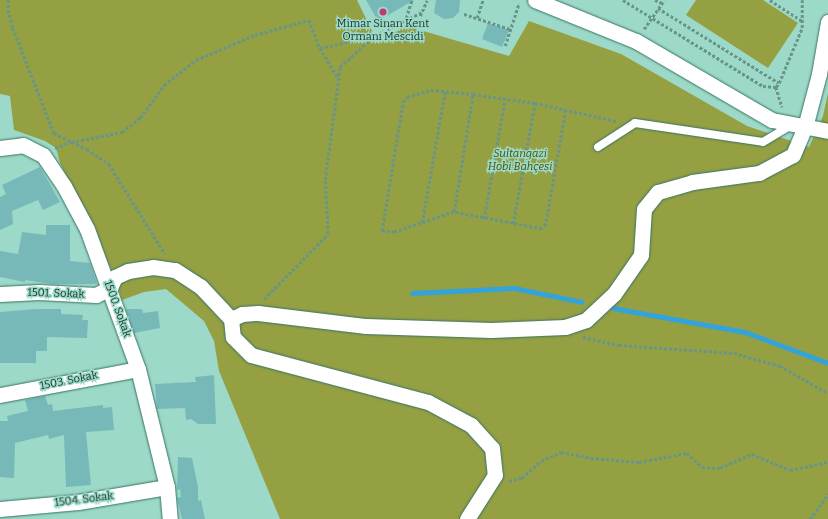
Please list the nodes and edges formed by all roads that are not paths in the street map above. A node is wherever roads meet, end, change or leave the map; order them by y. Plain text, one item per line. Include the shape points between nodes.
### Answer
1 (535, 0) edge
2 (828, 22) edge
3 (798, 126) junction
4 (828, 131) edge
5 (598, 147) dead end
6 (0, 148) edge
7 (110, 288) junction
8 (0, 294) edge
9 (230, 320) junction
10 (138, 368) junction
11 (0, 395) edge
12 (167, 487) junction
13 (0, 509) edge
14 (170, 519) edge
15 (467, 519) edge

1 - 3 street via 636,41 772,120
2 - 3 street via 819,74
3 - 4 street
3 - 5 lane via 763,142 635,123
3 - 9 street via 793,155 777,165 759,173 692,182 658,192 644,209 641,255 630,275 586,320 565,327 490,330 366,326 258,314 242,314
6 - 7 street, 1500. Sokak via 23,144 42,154 64,186 87,229
7 - 8 street, 1501. Sokak via 96,295 39,292
7 - 9 street via 115,277 128,271 153,266 175,270 200,286
7 - 10 street, 1500. Sokak
9 - 15 street via 233,337 251,355 428,402 471,425 492,448 495,475
10 - 11 street, 1503. Sokak
10 - 12 street, 1500. Sokak
12 - 13 street, 1504. Sokak via 78,502
12 - 14 street, 1500. Sokak

